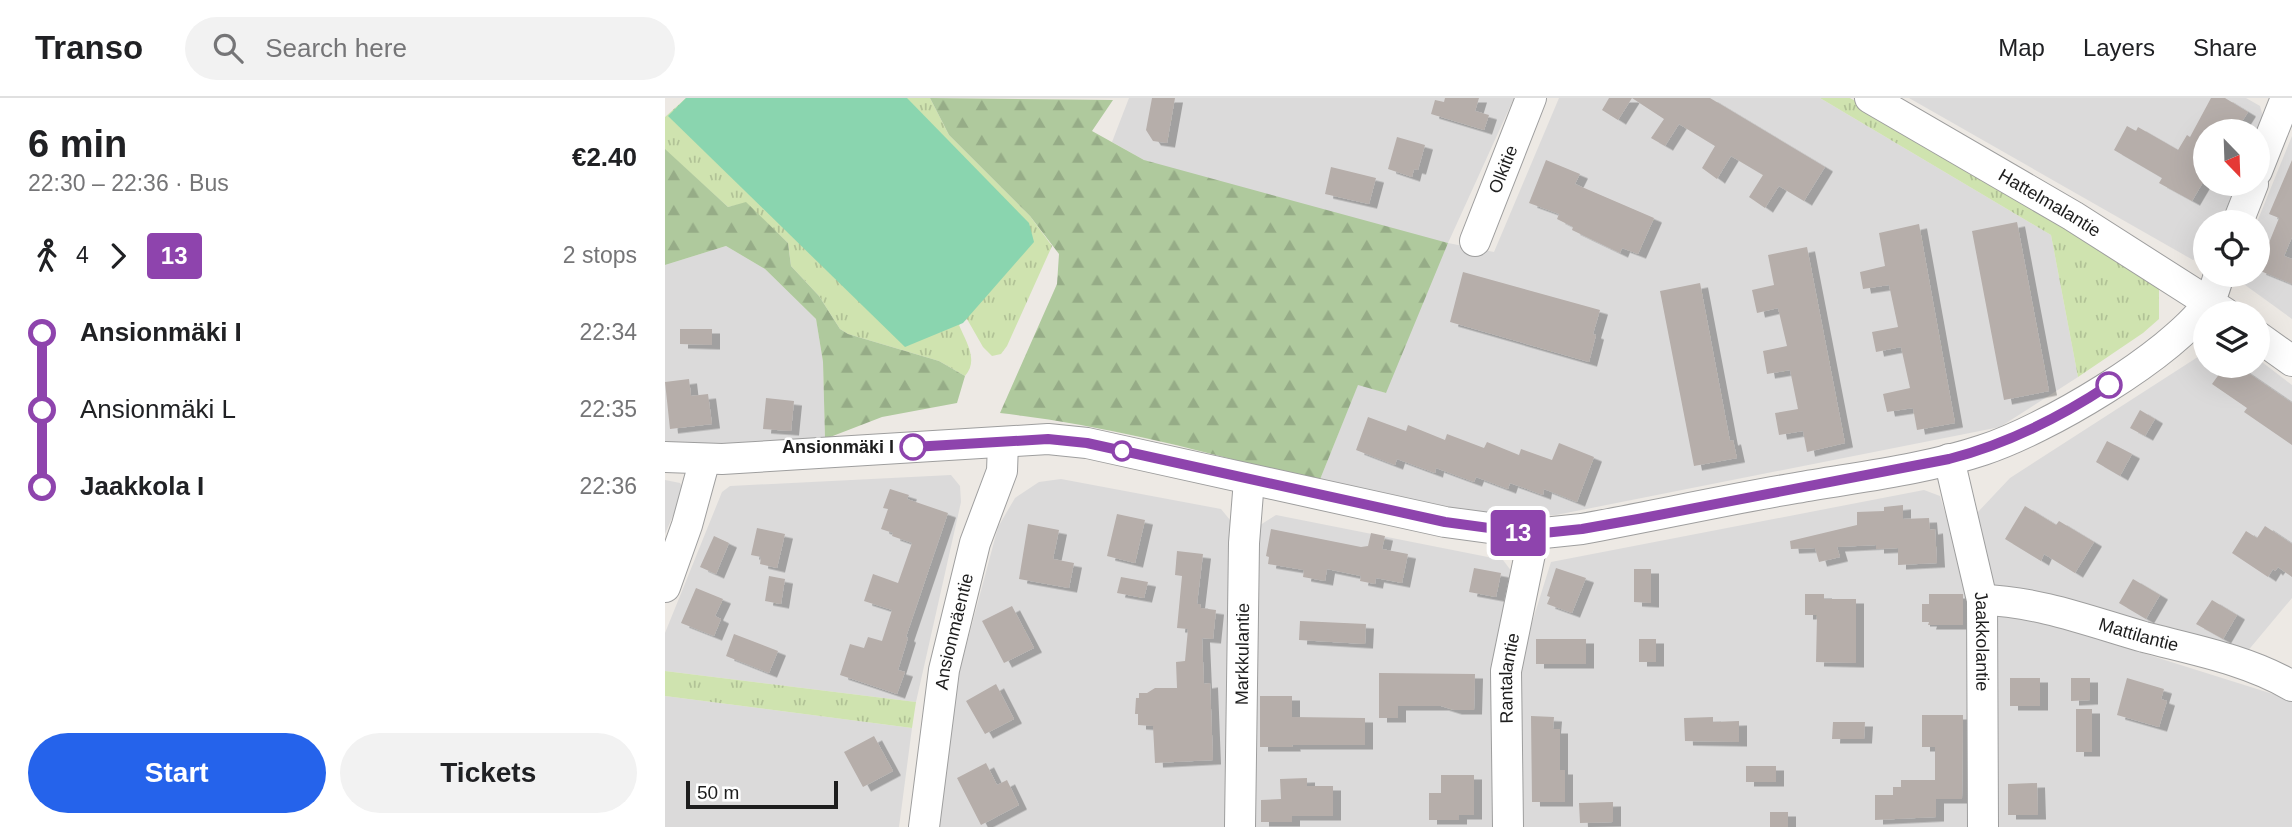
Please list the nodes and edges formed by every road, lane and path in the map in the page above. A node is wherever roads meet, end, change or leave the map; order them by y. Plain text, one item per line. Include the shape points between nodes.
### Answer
1 (1531, 98) edge
2 (1870, 98) edge
3 (2285, 98) edge
4 (2270, 137) edge
5 (1475, 241) dead end
6 (2218, 297) edge
7 (2270, 345) edge
8 (2292, 361) edge
9 (1003, 443) junction
10 (665, 457) edge
11 (705, 459) junction
12 (1949, 459) junction
13 (1249, 480) junction
14 (1534, 534) junction
15 (665, 587) edge
16 (1982, 600) junction
17 (2292, 686) edge
18 (924, 827) edge
19 (1240, 827) edge
20 (1508, 827) edge
21 (1983, 827) edge

1 - 5 street, Olkitie
2 - 6 street, Hattelmalantie
3 - 4 street
6 - 12 street via 2152,356 2081,403 2018,436
7 - 8 street
9 - 11 street
9 - 13 street via 1048,439 1087,443
9 - 18 street, Ansionmäentie via 1002,471 975,543 944,670
10 - 11 street
11 - 15 street
12 - 14 street via 1638,519
12 - 16 street, Jaakkolantie
13 - 14 street via 1445,522
13 - 19 street, Markkulantie
14 - 20 street, Rantalantie via 1506,671
16 - 17 street, Mattilantie via 2070,616 2250,666
16 - 21 street, Jaakkolantie

